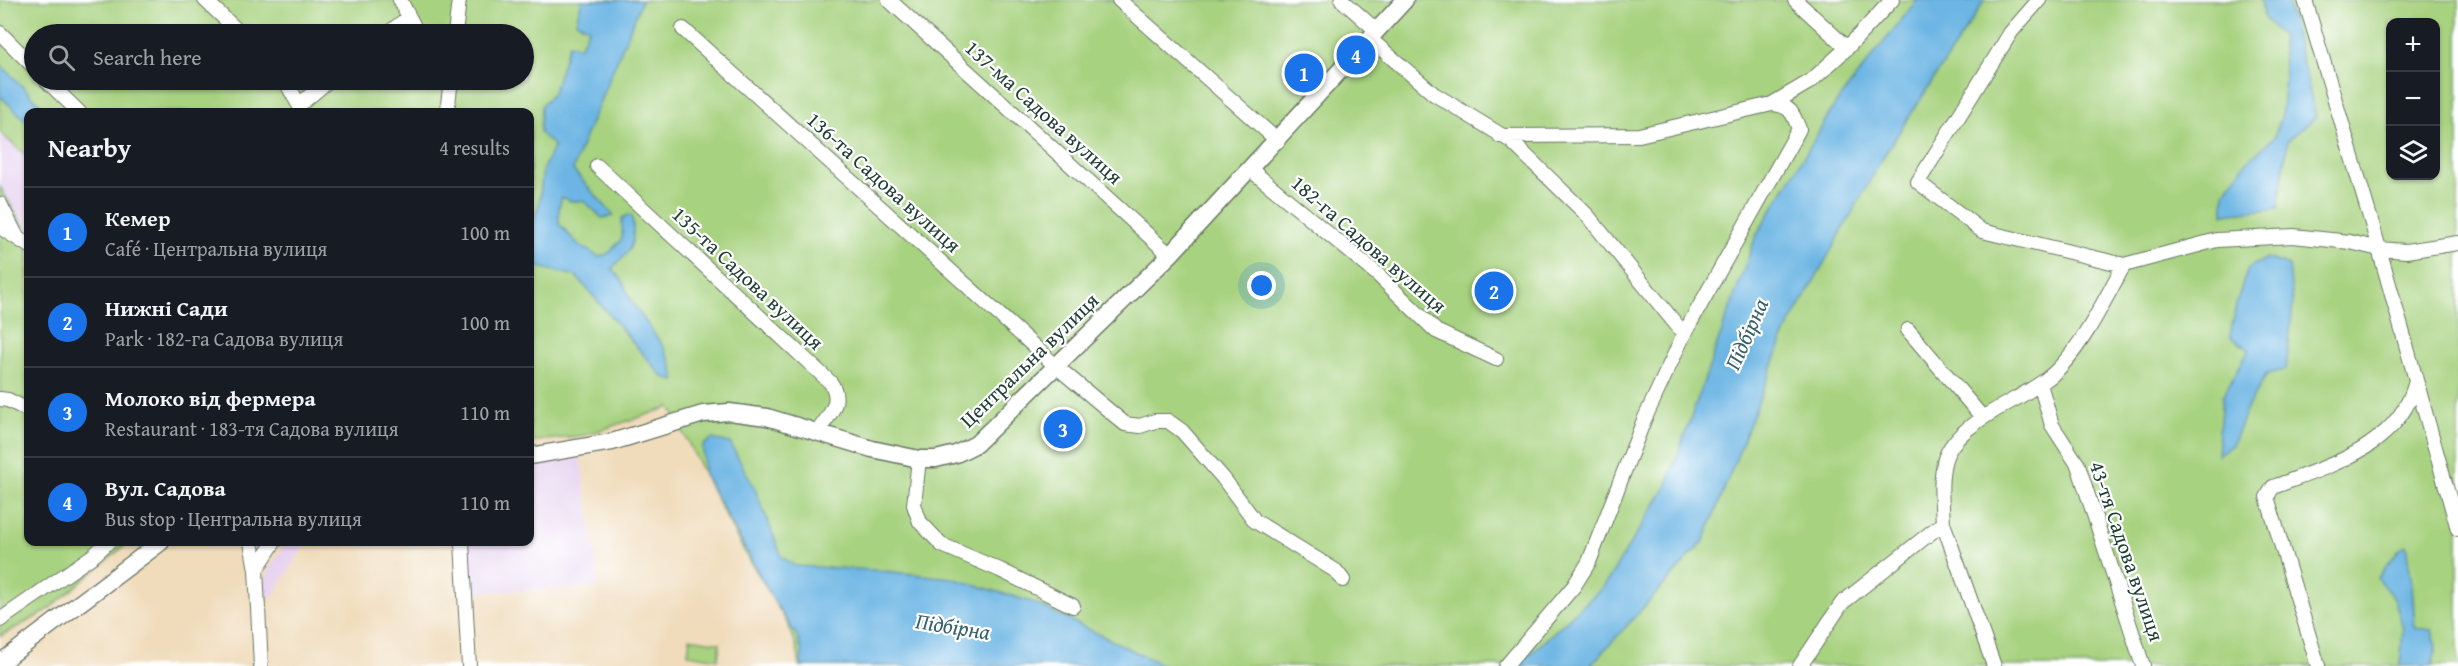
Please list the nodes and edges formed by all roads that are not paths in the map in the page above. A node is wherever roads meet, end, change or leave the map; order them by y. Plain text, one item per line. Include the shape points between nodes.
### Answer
1 (205, 0) edge
2 (400, 0) edge
3 (459, 0) edge
4 (889, 0) edge
5 (1119, 0) edge
6 (1342, 0) edge
7 (1405, 0) edge
8 (1795, 0) edge
9 (1892, 0) edge
10 (2039, 0) edge
11 (2305, 0) edge
12 (409, 17) junction
13 (230, 24) edge
14 (400, 24) edge
15 (413, 24) edge
16 (456, 24) edge
17 (684, 29) dead end
18 (0, 33) edge
19 (1373, 35) junction
20 (1847, 48) junction
21 (24, 58) edge
22 (56, 90) edge
23 (291, 90) edge
24 (317, 90) edge
25 (450, 90) edge
26 (1778, 100) junction
27 (75, 108) edge
28 (448, 108) edge
29 (1500, 136) junction
30 (1278, 141) junction
31 (597, 166) dead end
32 (1251, 170) junction
33 (0, 204) edge
34 (0, 227) edge
35 (16, 235) junction
36 (24, 242) edge
37 (2458, 243) edge
38 (2379, 249) junction
39 (1170, 255) junction
40 (2124, 265) junction
41 (1908, 330) dead end
42 (1684, 334) junction
43 (1496, 359) dead end
44 (1057, 367) junction
45 (2416, 381) junction
46 (2040, 384) junction
47 (0, 399) edge
48 (24, 408) edge
49 (1982, 417) junction
50 (818, 431) junction
51 (534, 455) edge
52 (919, 459) junction
53 (1942, 523) junction
54 (2458, 529) edge
55 (104, 546) edge
56 (155, 546) edge
57 (252, 546) edge
58 (271, 546) edge
59 (462, 546) edge
60 (255, 570) junction
61 (1343, 580) dead end
62 (1073, 606) dead end
63 (0, 620) edge
64 (0, 663) edge
65 (261, 666) edge
66 (469, 666) edge
67 (1506, 666) edge
68 (1800, 666) edge
69 (1994, 666) edge
70 (2144, 666) edge
71 (2318, 666) edge

1 - 13 street
2 - 12 street
3 - 16 street
4 - 39 street, 137-ма Садова вулиця
5 - 30 street
6 - 19 street
7 - 19 street, Центральна вулиця
8 - 20 street
9 - 20 street
10 - 40 street via 2012,32 1918,182 1982,231
11 - 38 street
12 - 14 street
12 - 15 street
17 - 44 street, 136-та Садова вулиця
18 - 21 street
19 - 29 street via 1434,94
19 - 30 street, Центральна вулиця
20 - 26 street via 1811,81
22 - 27 street
23 - 24 street via 299,105
25 - 28 street
26 - 29 street via 1639,135
26 - 42 street via 1793,112 1799,129
29 - 42 street via 1511,141 1587,215
30 - 32 street, Центральна вулиця
31 - 50 street, 135-та Садова вулиця via 830,382 837,399
32 - 39 street, Центральна вулиця
32 - 43 street, 182-га Садова вулиця via 1376,273 1436,331
33 - 35 street
34 - 35 street
35 - 36 street
37 - 38 street via 2406,250
38 - 40 street via 2293,236 2217,240
38 - 45 street
39 - 44 street, Центральна вулиця
40 - 46 street via 2084,335 2061,366
41 - 49 street
42 - 67 street via 1644,420 1589,562 1574,586
44 - 52 street, Центральна вулиця via 976,444 956,454
44 - 61 street, 136-та Садова вулиця via 1125,424 1140,426 1168,421 1182,431 1255,520 1336,571
45 - 54 street
45 - 71 street via 2413,395 2382,437 2353,456 2268,492
46 - 49 street
46 - 70 street, 43-тя Садова вулиця via 2052,425 2078,465
47 - 48 street
49 - 53 street via 1963,434 1946,458 1941,486
50 - 51 street, Центральна вулиця via 767,417 729,412 703,414 612,442
50 - 52 street, Центральна вулиця
52 - 62 street via 915,505 920,522 942,545
53 - 68 street via 1842,603
53 - 69 street
55 - 63 street
56 - 64 street
57 - 60 street
58 - 60 street
59 - 66 street
60 - 65 street

